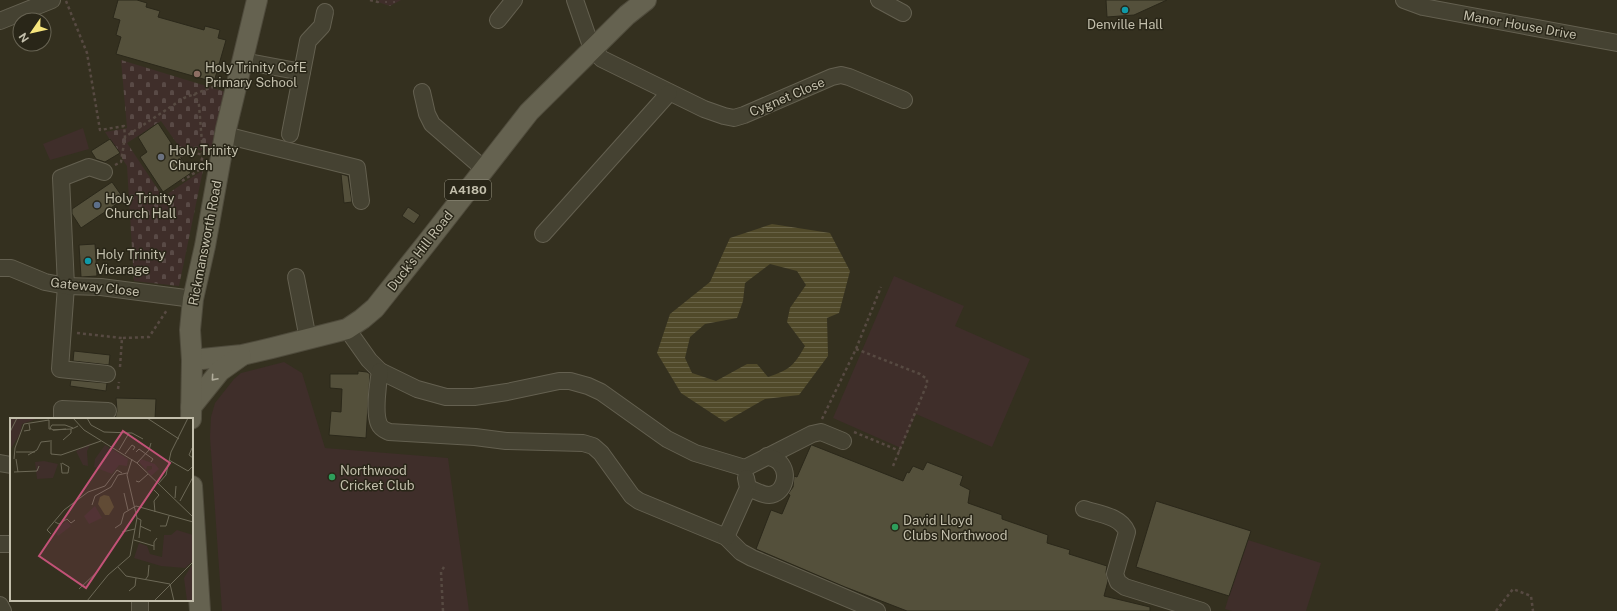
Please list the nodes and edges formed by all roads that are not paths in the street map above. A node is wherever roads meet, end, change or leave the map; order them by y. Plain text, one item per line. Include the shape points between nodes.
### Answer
1 (52, 0) edge
2 (258, 0) edge
3 (514, 0) edge
4 (575, 0) edge
5 (646, 0) edge
6 (879, 0) edge
7 (1404, 0) edge
8 (1424, 4) edge
9 (326, 12) dead end
10 (902, 13) dead end
11 (498, 20) dead end
12 (0, 21) edge
13 (1617, 43) edge
14 (592, 49) junction
15 (242, 61) junction
16 (302, 72) junction
17 (422, 92) dead end
18 (669, 93) junction
19 (904, 100) dead end
20 (290, 134) dead end
21 (225, 135) junction
22 (484, 169) junction
23 (104, 172) road end
24 (361, 201) dead end
25 (543, 234) dead end
26 (0, 268) edge
27 (296, 277) dead end
28 (66, 286) junction
29 (184, 298) junction
30 (347, 329) junction
31 (308, 339) junction
32 (242, 355) junction
33 (192, 360) junction
34 (380, 371) junction
35 (115, 374) road end
36 (108, 411) dead end
37 (191, 413) edge
38 (62, 418) edge
39 (846, 436) road end
40 (767, 456) junction
41 (0, 463) edge
42 (10, 465) edge
43 (745, 468) junction
44 (748, 488) junction
45 (1084, 509) dead end
46 (193, 512) edge
47 (726, 537) junction
48 (194, 538) edge
49 (0, 605) edge
50 (3, 611) edge
51 (200, 611) edge
52 (877, 611) edge
53 (1202, 611) edge

1 - 12 street
2 - 15 main road, Rickmansworth Road
3 - 11 street
4 - 14 street
5 - 14 main road, Duck's Hill Road / A4180
6 - 10 street
7 - 8 street, Manor House Drive
8 - 13 street, Manor House Drive
9 - 16 street via 322,26 308,41
14 - 18 street, Cygnet Close via 602,59
14 - 22 main road, Duck's Hill Road / A4180 via 528,112
15 - 16 street
15 - 21 main road, Rickmansworth Road
16 - 20 street
17 - 22 street via 426,114 432,124
18 - 19 street, Cygnet Close via 704,109 734,118 841,75 849,76
18 - 25 street
21 - 24 street via 357,168
21 - 29 main road, Rickmansworth Road via 212,158 205,246
22 - 30 main road, Duck's Hill Road / A4180 via 375,308
23 - 28 street via 89,167 61,178
26 - 28 street, Gateway Close via 11,268 45,282
27 - 31 street
28 - 29 street, Gateway Close via 101,287
28 - 35 street via 60,369
29 - 33 main road, Rickmansworth Road
30 - 31 main road, Duck's Hill Road / A4180
30 - 34 street
31 - 32 main road, Duck's Hill Road / A4180
32 - 33 main road, Duck's Hill Road / A4180
32 -> 37 main road via 220,371
33 - 37 main road, Rickmansworth Road
34 - 43 street via 417,390 446,396 474,397 570,381 601,392 667,439 695,453
34 - 47 street via 378,411 382,429 389,432 506,441 583,443 593,446 601,453 632,496 639,501
36 - 38 street via 62,409
39 - 40 street via 821,432 812,434
40 - 43 street
40 - 44 street via 775,459 783,467 786,474 782,487 774,494 768,495
41 - 42 street
43 - 44 street
44 - 47 street
45 - 53 street via 1120,521 1125,526 1127,532 1115,574 1118,582 1124,587
46 - 48 main road
47 - 52 street via 741,552 752,558
48 - 51 main road
49 - 50 street

